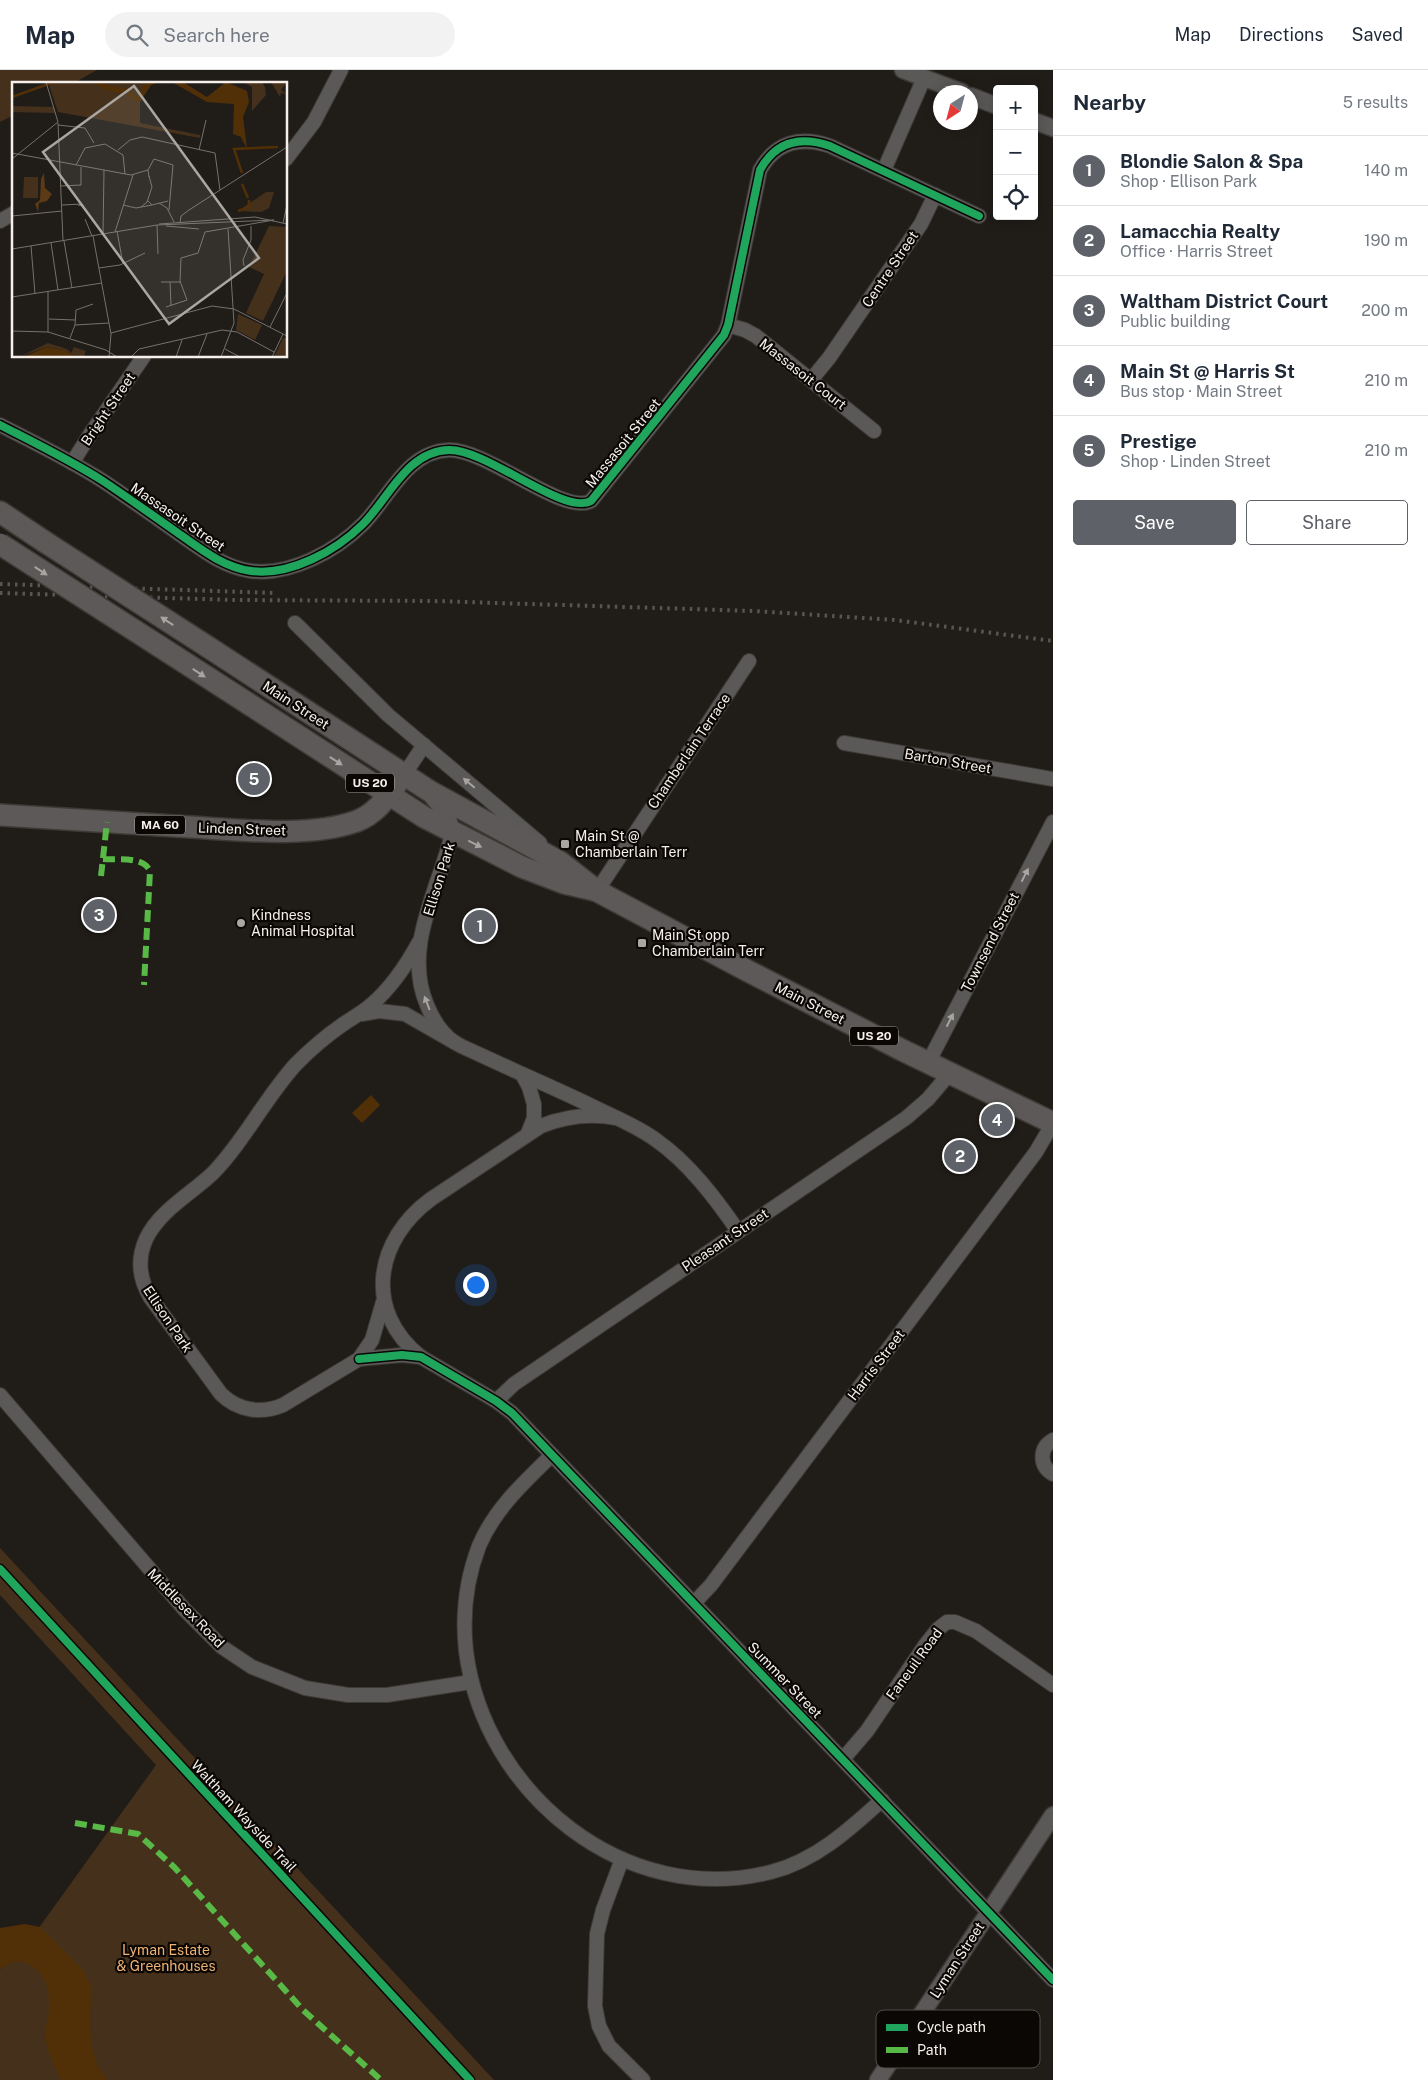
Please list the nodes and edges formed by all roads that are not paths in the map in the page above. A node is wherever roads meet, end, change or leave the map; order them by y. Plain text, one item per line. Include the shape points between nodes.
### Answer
1 (342, 70) edge
2 (903, 70) edge
3 (924, 78) junction
4 (943, 85) edge
5 (978, 99) edge
6 (993, 105) edge
7 (1038, 122) edge
8 (1053, 128) edge
9 (288, 156) edge
10 (884, 170) junction
11 (935, 195) junction
12 (12, 214) edge
13 (979, 216) dead end
14 (0, 221) edge
15 (728, 325) junction
16 (143, 358) edge
17 (811, 380) junction
18 (0, 424) edge
19 (874, 431) dead end
20 (72, 463) junction
21 (0, 512) edge
22 (0, 544) edge
23 (295, 623) dead end
24 (749, 660) dead end
25 (844, 743) dead end
26 (424, 745) junction
27 (404, 775) junction
28 (1053, 779) edge
29 (388, 795) junction
30 (0, 815) edge
31 (1053, 822) edge
32 (453, 832) junction
33 (573, 871) junction
34 (597, 890) junction
35 (419, 942) junction
36 (357, 1015) junction
37 (454, 1042) junction
38 (928, 1063) junction
39 (950, 1073) junction
40 (522, 1074) junction
41 (616, 1118) junction
42 (1053, 1123) edge
43 (528, 1133) junction
44 (738, 1231) junction
45 (383, 1302) junction
46 (421, 1358) junction
47 (359, 1359) junction
48 (0, 1395) edge
49 (496, 1401) junction
50 (1053, 1440) edge
51 (552, 1455) junction
52 (1053, 1474) edge
53 (694, 1603) junction
54 (471, 1682) junction
55 (1053, 1685) edge
56 (843, 1760) junction
57 (882, 1800) junction
58 (1053, 1815) edge
59 (622, 1859) junction
60 (989, 1912) junction
61 (1053, 1980) edge
62 (924, 2010) edge
63 (886, 2068) edge
64 (643, 2080) edge
65 (878, 2080) edge

1 - 9 street via 314,122
2 - 3 street
3 - 4 street
3 - 10 street
5 - 6 street
7 - 8 street
10 - 11 street, Massasoit Street
10 - 15 street, Massasoit Street via 838,149 808,140 788,144 771,155 759,175
11 - 13 street
11 - 17 street, Centre Street via 920,224
12 - 14 street
15 - 17 street, Massasoit Court via 750,333
15 - 20 street, Massasoit Street via 716,346 588,503 559,499 467,453 438,451 424,456 410,467 351,535 314,557 276,570 245,570 219,560
16 - 20 street, Bright Street
17 - 19 street, Massasoit Court
18 - 20 street, Massasoit Street
27 -> 21 main road, Main Street / US 20, bridge
22 -> 29 main road, Main Street / US 20, bridge
23 - 26 street via 373,702
24 - 34 street, Chamberlain Terrace
25 - 28 street, Barton Street
26 - 27 street
33 -> 26 street
27 - 29 main road, Linden Street / MA 60
27 - 32 street, Ellison Park via 444,811
27 - 33 main road, Main Street / US 20
29 - 30 main road, Linden Street / MA 60 via 372,814 358,821 295,830
29 - 32 main road, Main Street / US 20
38 -> 31 street, Townsend Street
32 -> 34 main road, Main Street / US 20 via 536,873
32 - 35 street, Ellison Park
33 - 34 main road, Main Street / US 20
34 - 38 main road, Main Street / US 20 via 754,975
35 - 36 street, Ellison Park via 392,984
37 -> 35 street, Ellison Park via 436,1022 424,999 418,967
36 - 37 street, Ellison Park via 379,1011 405,1014
36 - 47 street, Ellison Park via 302,1058 230,1154 158,1221 143,1247 140,1268 145,1289 155,1305 221,1394 237,1405 258,1411 276,1408
37 - 40 street, Ellison Park
38 - 39 main road, Main Street / US 20
39 - 42 main road, Main Street / US 20
39 - 44 street, Pleasant Street via 932,1096 906,1118
40 - 41 street, Ellison Park
40 - 43 street via 534,1104 534,1118
41 - 43 street, Ellison Park via 574,1116
41 - 44 street, Ellison Park via 673,1153
42 - 53 street, Harris Street via 1036,1152 711,1586
43 - 45 street, Ellison Park via 407,1219 390,1250
44 - 49 street, Pleasant Street via 514,1384
45 - 46 street, Ellison Park via 396,1330
45 - 47 street, Ellison Park via 372,1340
46 - 47 street, Ellison Park via 402,1355
46 - 49 street, Ellison Park
48 - 54 street, Middlesex Road via 185,1610 222,1647 252,1667 305,1688 348,1695 387,1695
49 - 51 street, Summer Street
50 - 52 street via 1046,1445 1042,1456 1045,1468
51 - 53 street, Summer Street
51 - 54 street via 506,1503 474,1559 464,1615
53 - 56 street, Summer Street
54 - 59 street via 492,1736 531,1793 581,1836
55 - 56 street, Faneuil Road via 976,1631 947,1622 931,1636 867,1731
56 - 57 street, Summer Street
57 - 59 street via 823,1849 791,1864 750,1876 717,1880 694,1878 668,1874
57 - 60 street, Summer Street
58 - 60 street, Lyman Street
59 - 64 street via 597,1934 595,2006 599,2026 609,2046
60 - 61 street, Summer Street
60 - 62 street, Lyman Street
63 - 65 street, Lyman Street

